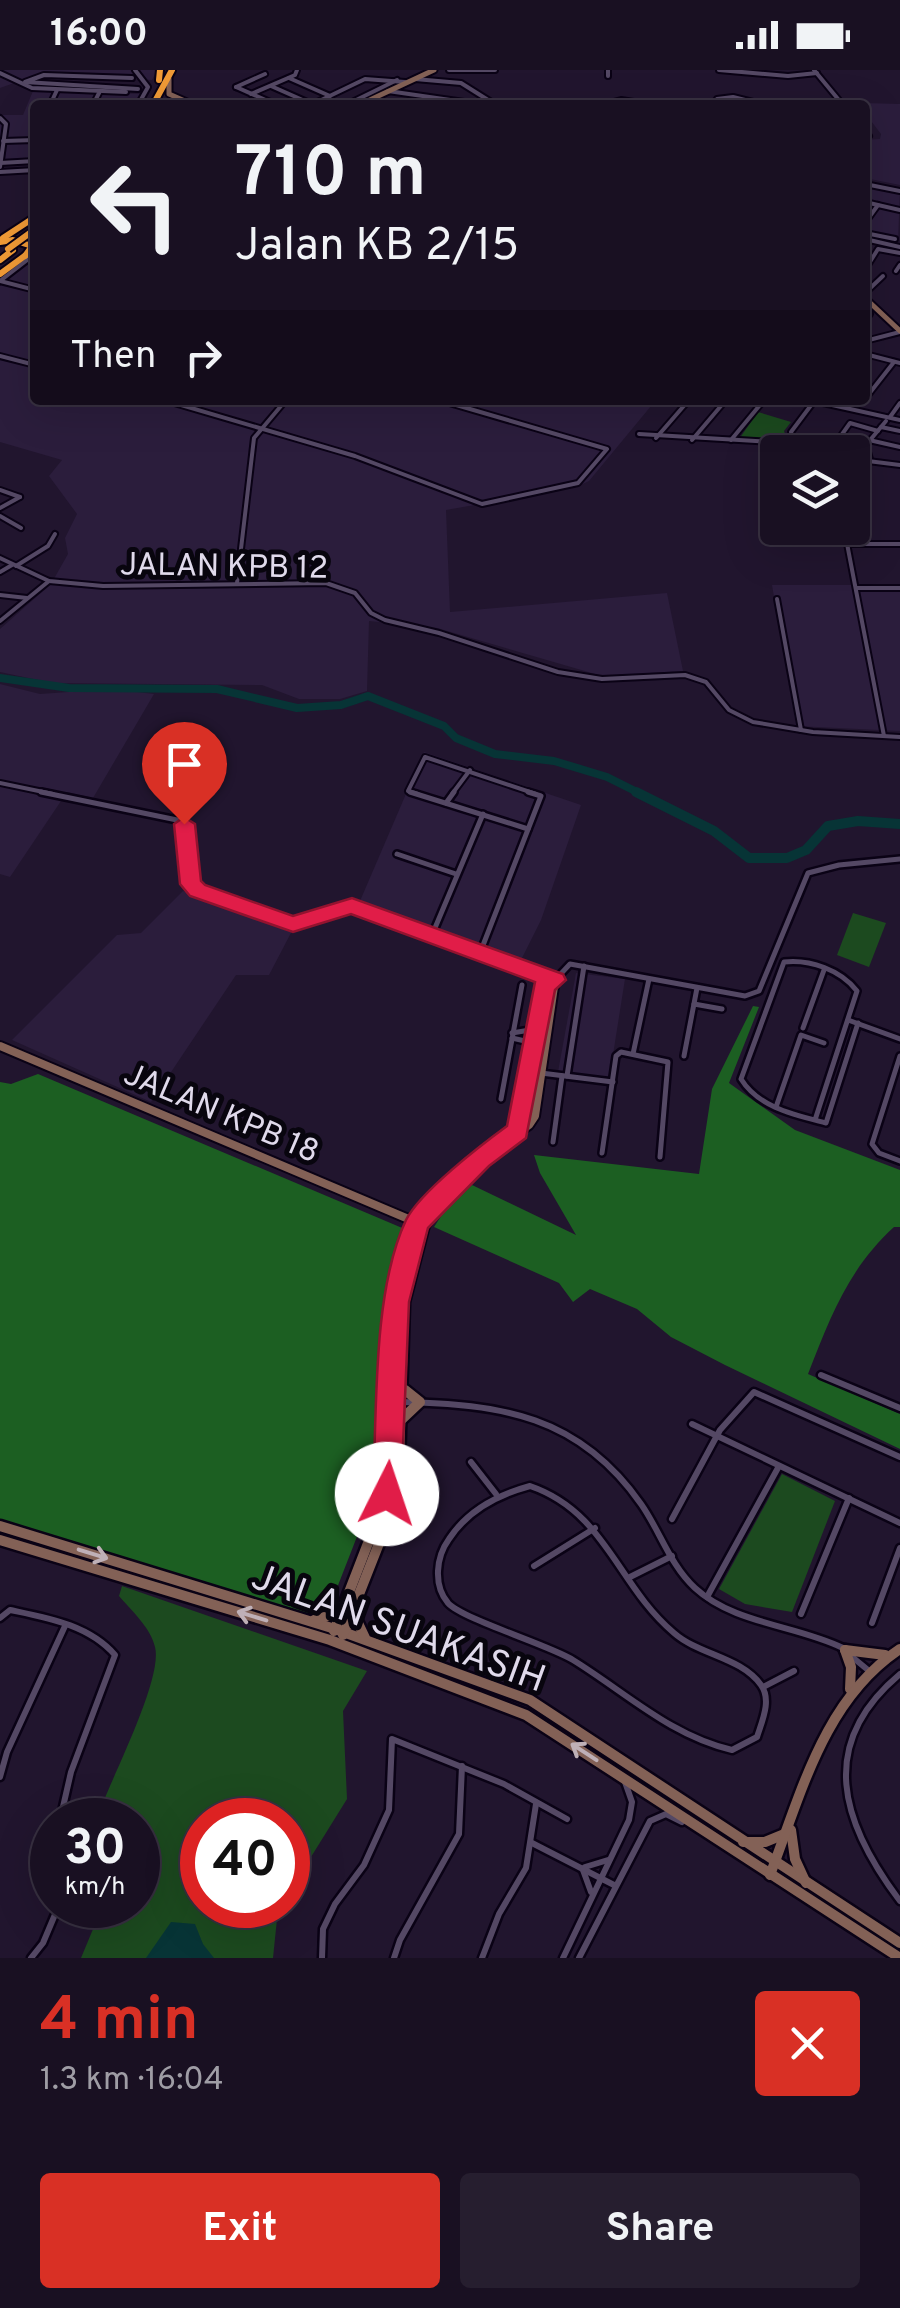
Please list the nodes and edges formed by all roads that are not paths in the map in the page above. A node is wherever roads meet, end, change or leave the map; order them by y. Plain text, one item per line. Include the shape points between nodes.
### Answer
1 (135, 70) edge
2 (297, 70) edge
3 (434, 70) edge
4 (449, 70) edge
5 (496, 70) edge
6 (719, 70) edge
7 (167, 71) edge
8 (816, 72) edge
9 (0, 73) edge
10 (265, 74) dead end
11 (107, 78) junction
12 (132, 78) dead end
13 (289, 78) junction
14 (426, 79) junction
15 (398, 80) junction
16 (409, 80) junction
17 (270, 86) junction
18 (80, 89) junction
19 (138, 89) dead end
20 (57, 90) junction
21 (100, 90) junction
22 (388, 91) junction
23 (144, 92) junction
24 (252, 94) junction
25 (330, 96) junction
26 (442, 98) joint
27 (52, 100) edge
28 (95, 100) edge
29 (140, 100) edge
30 (154, 100) edge
31 (154, 100) edge
32 (182, 100) edge
33 (266, 100) edge
34 (302, 100) edge
35 (322, 100) edge
36 (356, 100) edge
37 (369, 100) edge
38 (455, 100) edge
39 (488, 100) edge
40 (716, 100) edge
41 (742, 100) edge
42 (839, 100) edge
43 (0, 118) edge
44 (30, 140) edge
45 (2, 141) edge
46 (30, 162) edge
47 (0, 167) edge
48 (30, 169) edge
49 (870, 185) edge
50 (900, 192) edge
51 (870, 203) edge
52 (878, 205) junction
53 (900, 210) edge
54 (870, 215) edge
55 (30, 219) edge
56 (20, 226) junction
57 (900, 232) edge
58 (870, 233) edge
59 (30, 235) edge
60 (895, 239) junction
61 (0, 241) edge
62 (870, 241) edge
63 (30, 245) edge
64 (30, 246) edge
65 (890, 246) junction
66 (30, 249) edge
67 (900, 250) edge
68 (30, 252) edge
69 (30, 253) edge
70 (25, 256) junction
71 (0, 258) edge
72 (870, 263) edge
73 (900, 265) edge
74 (896, 271) dead end
75 (883, 276) dead end
76 (0, 279) edge
77 (30, 288) edge
78 (870, 289) edge
79 (870, 299) edge
80 (899, 330) edge
81 (889, 334) joint
82 (870, 340) edge
83 (870, 355) edge
84 (0, 356) edge
85 (30, 363) edge
86 (897, 363) edge
87 (870, 394) edge
88 (900, 403) edge
89 (182, 405) edge
90 (281, 405) edge
91 (456, 405) edge
92 (685, 405) edge
93 (722, 405) edge
94 (760, 405) edge
95 (810, 405) edge
96 (835, 405) edge
97 (861, 405) edge
98 (856, 411) junction
99 (888, 419) junction
100 (900, 420) edge
101 (260, 427) junction
102 (880, 429) junction
103 (900, 431) edge
104 (638, 434) dead end
105 (792, 435) edge
106 (842, 435) edge
107 (656, 438) junction
108 (870, 439) edge
109 (692, 440) junction
110 (870, 440) edge
111 (730, 441) junction
112 (760, 442) edge
113 (900, 447) edge
114 (870, 459) edge
115 (900, 466) edge
116 (0, 490) edge
117 (0, 508) edge
118 (0, 516) edge
119 (21, 528) dead end
120 (55, 534) dead end
121 (870, 544) edge
122 (900, 544) edge
123 (848, 545) edge
124 (0, 558) edge
125 (14, 565) junction
126 (0, 572) edge
127 (48, 580) junction
128 (237, 582) junction
129 (857, 588) junction
130 (900, 588) edge
131 (0, 596) edge
132 (28, 598) junction
133 (777, 599) dead end
134 (0, 621) edge
135 (801, 730) junction
136 (884, 736) junction
137 (900, 737) edge
138 (470, 770) junction
139 (0, 783) edge
140 (446, 803) junction
141 (482, 814) junction
142 (528, 829) junction
143 (397, 854) dead end
144 (900, 859) edge
145 (456, 874) junction
146 (432, 935) junction
147 (480, 953) junction
148 (584, 966) junction
149 (824, 970) junction
150 (555, 980) junction
151 (648, 982) junction
152 (522, 985) dead end
153 (697, 990) junction
154 (694, 1004) junction
155 (722, 1009) dead end
156 (848, 1020) junction
157 (858, 1023) junction
158 (536, 1029) junction
159 (802, 1032) junction
160 (512, 1036) junction
161 (900, 1039) edge
162 (824, 1043) dead end
163 (0, 1046) edge
164 (532, 1052) junction
165 (633, 1054) junction
166 (684, 1056) dead end
167 (900, 1056) edge
168 (542, 1073) junction
169 (563, 1077) junction
170 (613, 1082) junction
171 (501, 1099) dead end
172 (776, 1107) junction
173 (815, 1120) junction
174 (518, 1131) junction
175 (553, 1142) dead end
176 (602, 1153) dead end
177 (660, 1157) dead end
178 (900, 1161) edge
179 (421, 1224) junction
180 (821, 1374) dead end
181 (403, 1386) junction
182 (398, 1402) junction
183 (420, 1402) junction
184 (900, 1408) edge
185 (402, 1420) junction
186 (692, 1424) dead end
187 (719, 1437) junction
188 (900, 1457) edge
189 (470, 1462) dead end
190 (779, 1466) junction
191 (496, 1494) junction
192 (849, 1498) junction
193 (672, 1519) dead end
194 (900, 1523) edge
195 (0, 1526) edge
196 (595, 1528) junction
197 (0, 1540) edge
198 (900, 1548) edge
199 (672, 1556) junction
200 (534, 1566) dead end
201 (628, 1578) junction
202 (708, 1597) junction
203 (353, 1599) junction
204 (800, 1614) dead end
205 (0, 1618) edge
206 (310, 1621) junction
207 (872, 1624) dead end
208 (65, 1626) junction
209 (337, 1636) junction
210 (367, 1641) junction
211 (900, 1649) edge
212 (845, 1650) junction
213 (887, 1655) junction
214 (868, 1670) junction
215 (794, 1671) dead end
216 (900, 1674) edge
217 (763, 1687) junction
218 (850, 1690) junction
219 (462, 1766) junction
220 (0, 1777) edge
221 (623, 1778) junction
222 (65, 1798) edge
223 (536, 1804) junction
224 (567, 1819) dead end
225 (695, 1824) junction
226 (789, 1829) junction
227 (743, 1842) junction
228 (531, 1843) junction
229 (610, 1859) junction
230 (582, 1867) junction
231 (772, 1869) junction
232 (601, 1877) junction
233 (806, 1884) junction
234 (614, 1885) junction
235 (591, 1896) junction
236 (900, 1902) edge
237 (49, 1928) edge
238 (900, 1944) edge
239 (32, 1958) edge
240 (322, 1958) edge
241 (394, 1958) edge
242 (482, 1958) edge
243 (563, 1958) edge
244 (578, 1958) edge
245 (900, 1958) edge

1 - 23 street via 148,84
2 - 13 street
3 - 14 street
4 - 5 street
6 - 8 street
7 - 30 highway
7 - 31 highway
7 - 32 street via 168,94
8 - 42 street
9 - 20 street via 26,88
10 - 24 street via 236,87
11 - 12 street
11 - 18 street via 44,75 25,82
11 - 21 street
13 - 17 street
13 - 25 street
14 - 16 street
14 - 39 street via 461,83
15 - 16 street
15 - 25 street via 365,80
15 - 36 street
16 - 22 street
17 - 24 street
17 - 34 street
18 - 20 street
18 - 21 street
19 - 21 street
20 - 27 street
21 - 23 street
21 - 28 street
22 - 26 street
22 - 37 street
23 - 29 street
24 - 33 street
25 - 35 street
26 - 38 street
40 - 41 street
43 - 45 street via 6,124
44 - 45 street
45 - 47 street
46 - 47 street
47 - 48 street
49 - 50 street
51 - 52 street
52 - 53 street
52 - 54 street
55 - 56 highway
56 - 61 highway
56 - 64 highway via 12,236
57 - 60 street
58 - 60 street
59 - 71 highway, bridge
60 - 65 street
61 - 63 highway
62 - 65 street
65 - 67 street
66 - 70 highway
67 - 72 street via 880,248
68 - 70 highway
69 - 76 street
70 - 76 highway
73 - 74 street
75 - 78 street
76 - 77 street
79 - 80 street
80 - 81 street
81 - 82 street
83 - 86 street
84 - 85 street
86 - 87 street
88 - 99 street
89 - 101 street
90 - 101 street
91 - 101 street via 607,449 578,483 482,504
92 - 107 street
93 - 109 street
94 - 111 street
95 - 105 street
96 - 98 street
97 - 98 street
98 - 99 street
99 - 100 street
99 - 102 street
101 - 128 street via 248,468
102 - 103 street
102 - 106 street via 850,423
102 - 108 street
104 - 107 street
107 - 109 street
109 - 111 street
110 - 113 street
111 - 112 street
114 - 115 street
116 - 117 street via 20,496
118 - 119 street
120 - 125 street via 48,546
121 - 122 street
123 - 129 street
124 - 125 street, JALAN KPB 12
125 - 126 street
125 - 127 street, JALAN KPB 12
127 - 128 street, JALAN KPB 12 via 103,586
127 - 132 street
128 - 135 street, JALAN KPB 12 via 326,583 354,593 385,620 572,676 696,678 739,717
129 - 130 street
129 - 136 street
131 - 132 street
132 - 134 street
133 - 135 street
135 - 136 street, JALAN KPB 12
136 - 137 street, JALAN KPB 12
138 - 140 street
138 - 140 street via 425,757 408,791
138 - 142 street via 541,796
139 - 146 street via 182,821 192,888 282,921 293,924 352,906
140 - 141 street
141 - 142 street
141 - 145 street
142 - 147 street
143 - 145 street
144 - 153 street via 808,874 758,994
145 - 146 street
146 - 147 street
147 - 150 street
148 - 150 street via 565,966
148 - 151 street
148 - 169 street
149 - 156 street via 857,991
149 - 159 street
149 - 172 street via 784,962 742,1079
150 - 158 street via 545,985
150 - 168 street
151 - 153 street
151 - 165 street
152 - 160 street
153 - 154 street
154 - 155 street
154 - 166 street
156 - 157 street
156 - 173 street
157 - 161 street
157 - 173 street via 826,1123
158 - 160 street
158 - 164 street
159 - 162 street
159 - 172 street
160 - 164 street
160 - 171 street
163 - 179 street, JALAN KPB 18
164 - 174 street
165 - 170 street via 616,1056
165 - 177 street via 668,1062
167 - 178 street via 872,1144 878,1154
168 - 169 street
168 - 174 street via 534,1116
169 - 170 street
169 - 175 street
170 - 176 street
172 - 173 street
174 - 179 street via 480,1159
179 - 181 street via 404,1302
179 - 182 street via 396,1302
180 - 184 street
181 - 182 street
181 - 183 street
182 - 183 street
182 - 185 street
182 - 203 street via 387,1494
183 - 185 street
183 - 199 street via 513,1410 578,1438 630,1488
185 - 203 street via 398,1495
186 - 187 street
187 - 188 street via 744,1396 765,1394
187 - 190 street
187 - 193 street
189 - 191 street
190 - 192 street
190 - 202 street
191 - 196 street via 530,1486 551,1491
191 - 217 street via 467,1514 441,1553 438,1582 449,1605 570,1658 660,1720 718,1750 744,1747 757,1737 767,1697
192 - 194 street
192 - 204 street
195 -> 206 street, JALAN SUAKASIH
196 - 200 street
196 - 201 street
209 -> 197 street, JALAN SUAKASIH
198 - 207 street
199 - 201 street
199 - 202 street
201 - 217 street via 680,1639
202 - 212 street
203 - 206 street via 335,1614
203 - 209 street
203 - 210 street
205 - 208 street via 10,1610
206 - 209 street, JALAN SUAKASIH
208 - 220 street
208 - 222 street via 99,1639 114,1655
209 - 210 street, JALAN SUAKASIH
221 -> 209 street, JALAN SUAKASIH via 526,1714
210 - 227 street, JALAN SUAKASIH via 530,1700
211 - 213 street
212 - 213 street
212 - 214 street
212 - 218 street
213 - 214 street
214 - 218 street
215 - 217 street
216 - 236 street via 866,1705 853,1732 846,1775 861,1848
218 - 226 street
219 - 223 street
219 - 240 street via 392,1739 390,1810 323,1929
219 - 241 street via 459,1834
221 - 225 street, JALAN SUAKASIH
221 - 229 street via 632,1804
223 - 224 street
223 - 228 street
225 - 231 street, JALAN SUAKASIH
225 - 234 street via 657,1815
226 - 227 street via 764,1842
226 - 231 street
226 - 233 street
227 - 231 street, JALAN SUAKASIH
228 - 230 street
228 - 242 street via 526,1868
229 - 230 street
229 - 232 street
230 - 232 street
230 - 235 street
231 - 233 street, JALAN SUAKASIH
231 - 245 street, JALAN SUAKASIH
232 - 234 street
232 - 235 street
233 - 238 street, JALAN SUAKASIH
234 - 244 street
235 - 243 street
237 - 239 street

